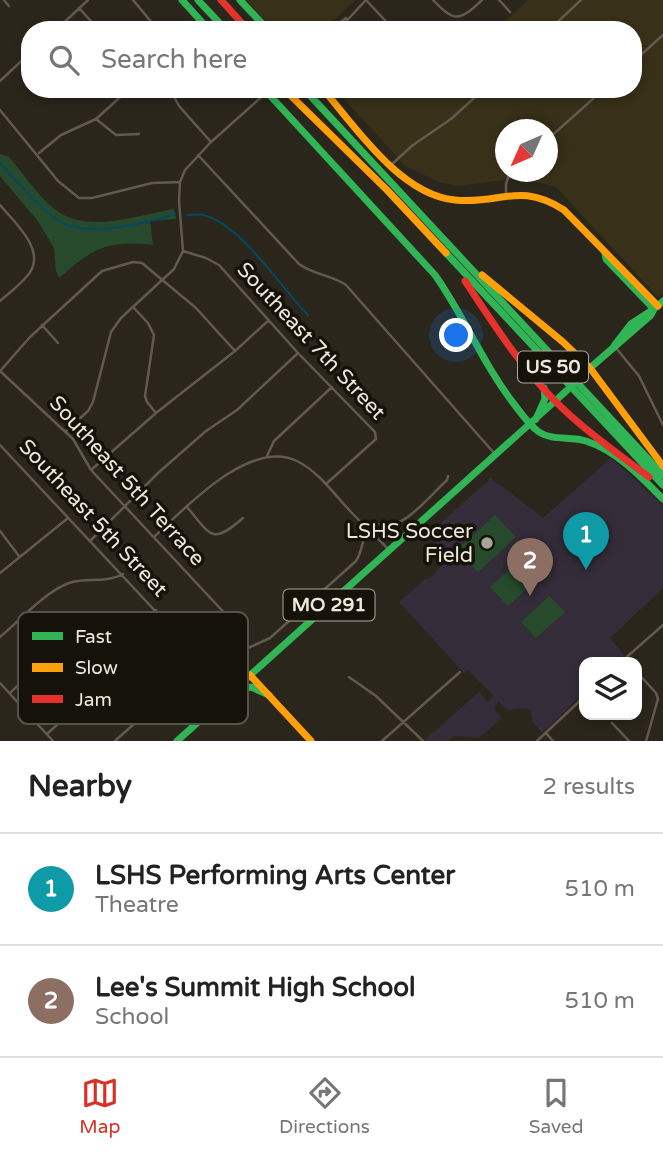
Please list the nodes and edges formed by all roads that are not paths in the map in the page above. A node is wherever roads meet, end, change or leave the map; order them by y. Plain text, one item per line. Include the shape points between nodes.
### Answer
1 (4, 0) edge
2 (88, 0) edge
3 (133, 0) edge
4 (182, 0) edge
5 (198, 0) edge
6 (221, 0) edge
7 (240, 0) edge
8 (366, 0) edge
9 (433, 0) edge
10 (482, 0) edge
11 (499, 0) edge
12 (581, 0) edge
13 (9, 6) dead end
14 (79, 8) junction
15 (510, 12) dead end
16 (349, 16) junction
17 (65, 21) edge
18 (91, 21) edge
19 (150, 21) edge
20 (201, 21) edge
21 (218, 21) edge
22 (240, 21) edge
23 (260, 21) edge
24 (342, 21) edge
25 (345, 21) edge
26 (386, 21) edge
27 (559, 21) edge
28 (663, 35) edge
29 (642, 54) edge
30 (21, 61) edge
31 (0, 81) edge
32 (119, 98) edge
33 (175, 98) edge
34 (258, 98) edge
35 (271, 98) edge
36 (294, 98) edge
37 (312, 98) edge
38 (331, 98) edge
39 (474, 98) edge
40 (594, 98) edge
41 (0, 110) edge
42 (96, 119) junction
43 (558, 130) edge
44 (139, 134) dead end
45 (211, 142) junction
46 (37, 154) junction
47 (198, 155) junction
48 (391, 165) junction
49 (180, 182) junction
50 (507, 182) edge
51 (506, 196) junction
52 (0, 205) edge
53 (438, 234) junction
54 (442, 249) junction
55 (183, 251) junction
56 (162, 281) junction
57 (0, 301) edge
58 (658, 305) edge
59 (133, 307) junction
60 (269, 320) junction
61 (42, 326) junction
62 (58, 343) dead end
63 (614, 346) junction
64 (235, 351) junction
65 (298, 353) junction
66 (590, 368) junction
67 (0, 371) edge
68 (332, 387) junction
69 (544, 387) junction
70 (555, 401) junction
71 (156, 413) junction
72 (534, 422) junction
73 (663, 425) edge
74 (65, 432) junction
75 (0, 445) edge
76 (496, 454) junction
77 (267, 456) junction
78 (663, 466) edge
79 (91, 470) junction
80 (663, 475) edge
81 (448, 476) dead end
82 (326, 484) junction
83 (663, 487) edge
84 (663, 499) edge
85 (125, 507) junction
86 (187, 507) junction
87 (69, 517) junction
88 (243, 518) dead end
89 (369, 530) junction
90 (0, 531) edge
91 (153, 537) junction
92 (91, 540) junction
93 (389, 550) junction
94 (19, 556) junction
95 (0, 573) edge
96 (122, 574) junction
97 (156, 610) edge
98 (29, 612) edge
99 (223, 612) edge
100 (18, 622) edge
101 (663, 625) edge
102 (0, 637) edge
103 (248, 648) edge
104 (629, 657) edge
105 (460, 672) dead end
106 (248, 673) edge
107 (250, 675) junction
108 (349, 677) dead end
109 (642, 678) edge
110 (0, 683) edge
111 (18, 687) edge
112 (248, 688) edge
113 (10, 694) junction
114 (269, 695) junction
115 (18, 702) edge
116 (579, 702) edge
117 (404, 722) junction
118 (612, 723) dead end
119 (39, 724) edge
120 (58, 724) edge
121 (134, 724) edge
122 (196, 724) edge
123 (48, 733) junction
124 (546, 733) junction
125 (52, 741) edge
126 (115, 741) edge
127 (177, 741) edge
128 (311, 741) edge
129 (382, 741) edge
130 (422, 741) edge
131 (537, 741) edge
132 (553, 741) edge
133 (629, 741) edge
134 (646, 741) edge

1 - 13 street
2 - 14 street
3 - 19 street
4 - 20 main road
5 - 21 main road
6 - 22 main road
7 - 23 main road
8 - 16 street
8 - 26 street
9 - 10 street via 457,18
11 - 15 street
12 - 27 street
14 - 17 street
14 - 18 street
16 - 24 street
16 - 25 street
28 - 29 street
30 - 31 street
32 - 42 street
33 - 45 street
34 - 45 street
35 - 72 main road via 435,275 500,387
36 - 54 main road, US 50
37 - 53 main road, US 50
38 - 48 main road
39 - 48 street
40 - 43 street
41 - 46 street
42 - 44 street via 116,135
42 - 46 street via 61,135
45 - 47 street
46 - 49 street via 79,198
47 - 49 street
47 - 76 street via 299,264 346,285
48 - 51 main road via 427,194 454,201
49 - 55 street
50 - 51 street
51 - 58 main road via 545,199 565,210 605,252 606,259
52 - 57 street via 32,244 34,260 30,273
53 - 66 main road
53 - 80 main road, US 50
54 - 69 main road via 513,352
54 - 83 main road, US 50
55 - 56 street
55 - 60 street, Southeast 7th Street via 219,265
56 - 59 street
56 - 61 street via 142,263 102,271
56 - 64 street via 196,308
58 - 63 main road
59 - 71 street via 154,335 145,396
59 - 74 street via 111,332 93,402
60 - 64 street
60 - 65 street, Southeast 7th Street
61 - 62 street
61 - 67 street
63 - 66 main road
63 - 73 street via 639,376
64 - 71 street
65 - 68 street, Southeast 7th Street
65 - 85 street via 237,410 158,472
66 - 70 main road, bridge
66 - 78 main road
67 - 74 street, Southeast 5th Terrace
68 - 77 street via 274,441
68 - 82 street, Southeast 7th Street via 377,437
69 - 70 main road
69 - 72 main road via 545,399
70 - 72 main road, MO 291
70 - 83 main road
71 - 79 street
72 - 76 main road, MO 291
72 - 84 main road via 543,434 597,446
74 - 79 street, Southeast 5th Terrace
75 - 87 street, Southeast 5th Street
76 - 93 main road, MO 291
77 - 82 street via 295,460
77 - 86 street via 237,468
79 - 85 street, Southeast 5th Terrace
81 - 89 street via 405,518
82 - 89 street
85 - 91 street, Southeast 5th Terrace
85 - 92 street
86 - 88 street via 216,535 225,534
86 - 91 street
87 - 92 street, Southeast 5th Street
87 - 94 street
89 - 93 street
89 - 103 street via 356,561 270,638
90 - 94 street
91 - 99 street, Southeast 5th Terrace
92 - 96 street, Southeast 5th Street
93 - 107 main road, MO 291
94 - 95 street
96 - 97 street, Southeast 5th Street
96 - 98 street via 103,581 68,583
100 - 102 street
101 - 104 street
105 - 117 street
106 - 107 street
107 - 114 main road
108 - 117 street
109 - 134 street via 658,699
110 - 113 street
111 - 113 street
112 - 114 main road
113 - 115 street
114 - 128 main road
116 - 124 street
117 - 129 street
117 - 130 street
118 - 133 street
119 - 123 street
120 - 123 street
121 - 126 street
122 - 127 main road, MO 291
123 - 125 street
124 - 131 street
124 - 132 street

